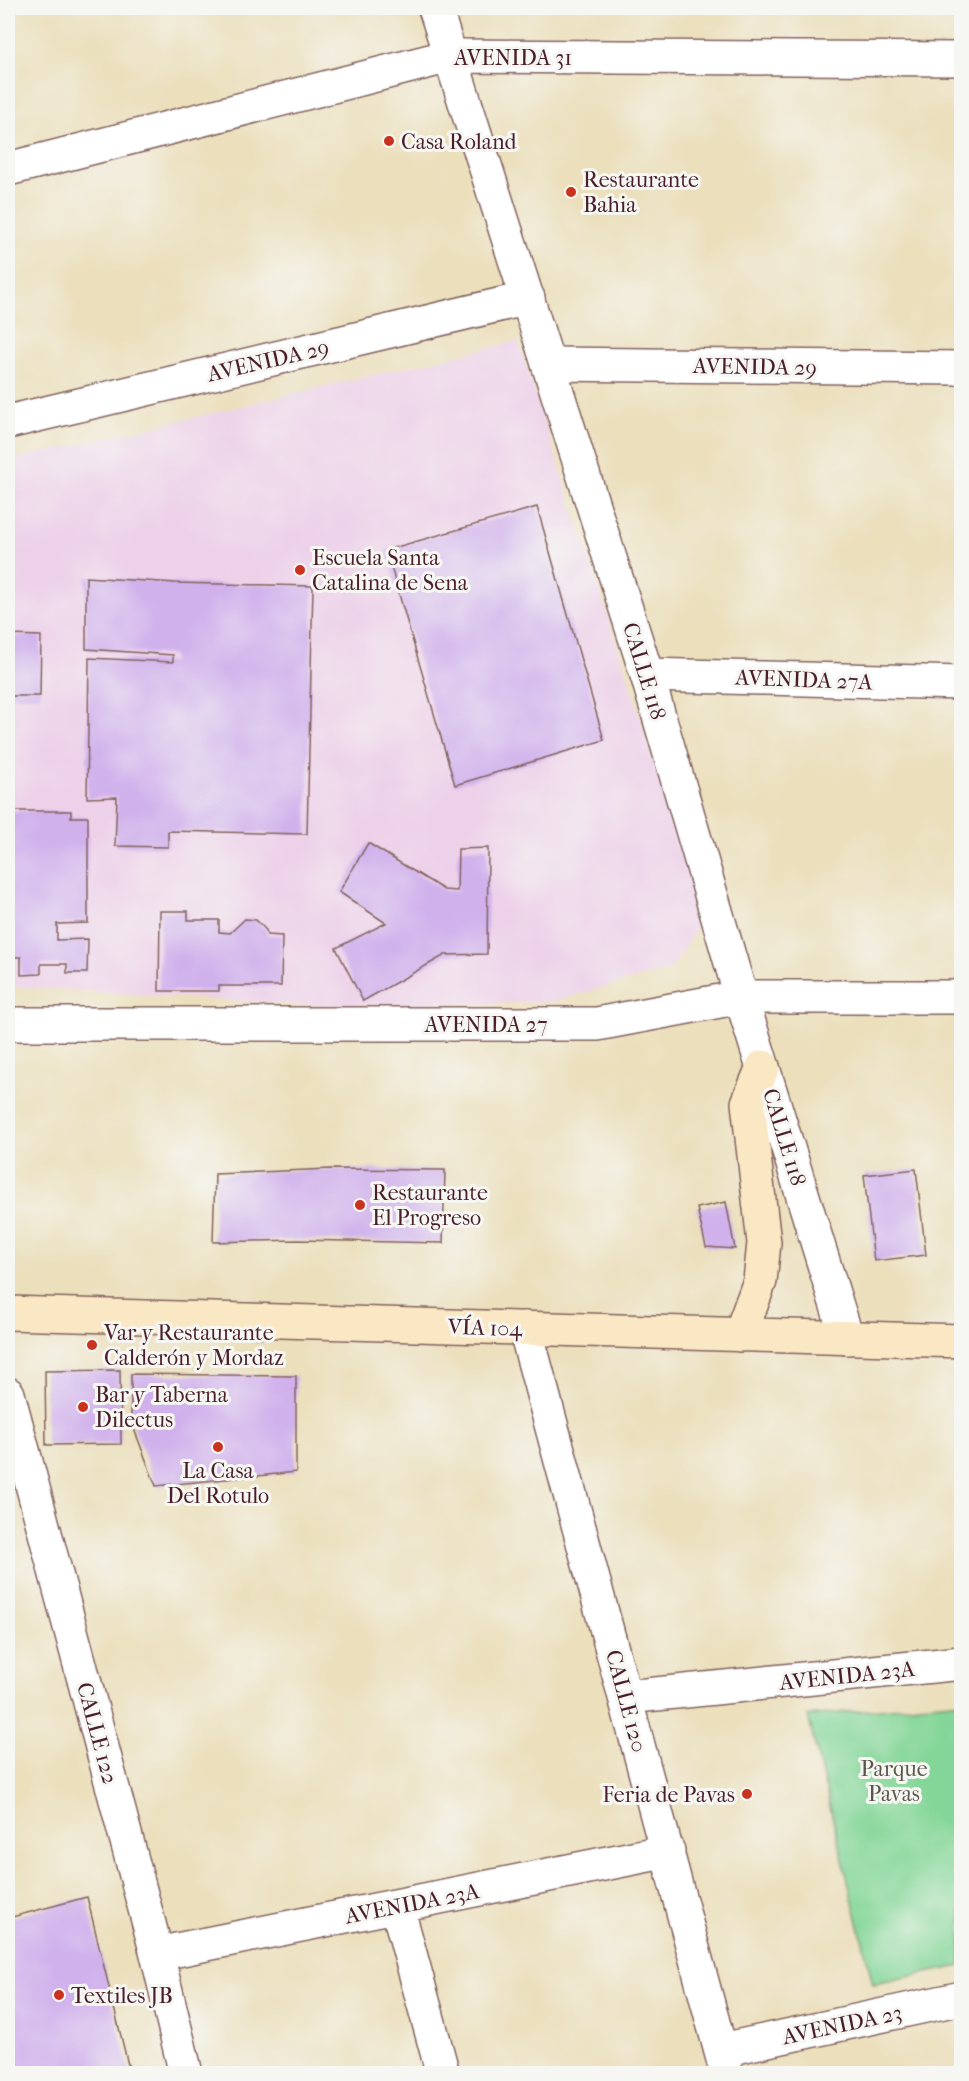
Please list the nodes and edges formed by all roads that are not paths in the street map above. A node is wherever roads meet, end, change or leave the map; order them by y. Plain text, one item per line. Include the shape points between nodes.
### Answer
1 (435, 8) edge
2 (450, 56) junction
3 (962, 59) edge
4 (8, 169) edge
5 (528, 298) junction
6 (548, 364) junction
7 (962, 368) edge
8 (8, 422) edge
9 (647, 675) junction
10 (962, 683) edge
11 (741, 997) junction
12 (962, 997) edge
13 (8, 1024) edge
14 (763, 1067) junction
15 (8, 1313) edge
16 (525, 1328) junction
17 (740, 1335) junction
18 (847, 1338) junction
19 (962, 1341) edge
20 (8, 1394) edge
21 (962, 1663) edge
22 (626, 1697) junction
23 (668, 1851) junction
24 (396, 1906) junction
25 (157, 1954) junction
26 (962, 1998) edge
27 (724, 2062) edge
28 (186, 2073) edge
29 (443, 2073) edge

1 - 2 street, CALLE 118
2 - 3 street, AVENIDA 31
2 - 4 street, AVENIDA 31
2 - 5 street, CALLE 118
5 - 6 street, CALLE 118
5 - 8 street, AVENIDA 29
6 - 7 street, AVENIDA 29
6 - 9 street, CALLE 118
9 - 10 street, AVENIDA 27A
9 - 11 street, CALLE 118
11 - 12 street, AVENIDA 27
11 - 13 street, AVENIDA 27 via 597,1024
11 - 14 street, CALLE 118
14 - 17 main road via 748,1103 764,1242 760,1281
14 - 18 street, CALLE 118
15 - 16 main road, VÍA 104
16 - 17 main road, VÍA 104
16 - 22 street, CALLE 120
17 - 18 main road, VÍA 104
18 - 19 main road, VÍA 104
20 - 25 street, CALLE 122
21 - 22 street, AVENIDA 23A
22 - 23 street, CALLE 120
23 - 24 street, AVENIDA 23A
23 - 27 street, CALLE 120
24 - 25 street, AVENIDA 23A
24 - 29 street
25 - 28 street, CALLE 122
26 - 27 street, AVENIDA 23

